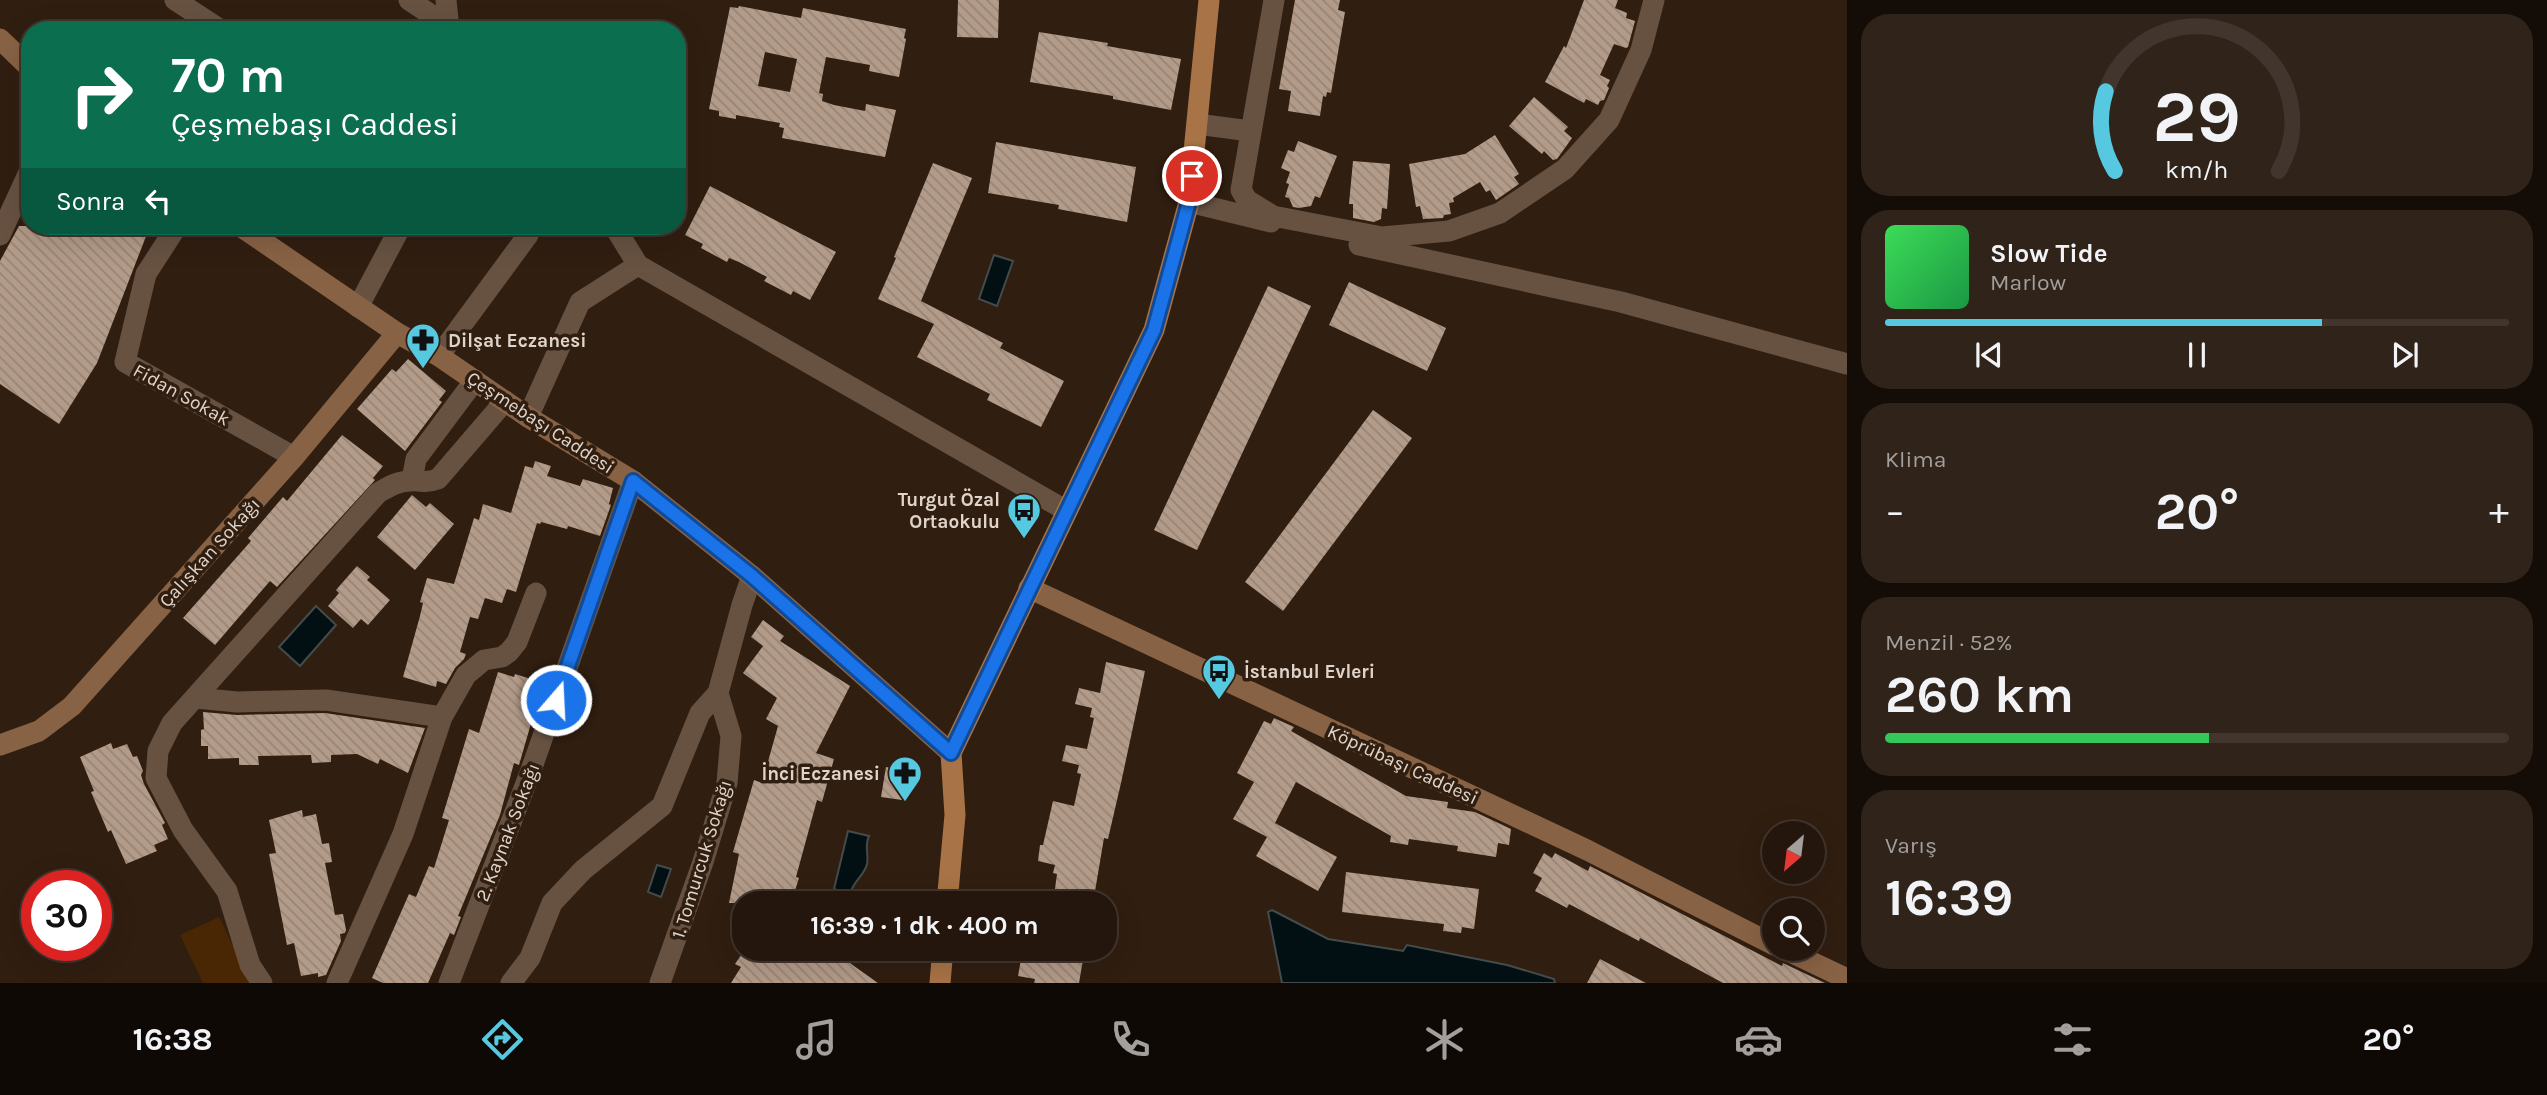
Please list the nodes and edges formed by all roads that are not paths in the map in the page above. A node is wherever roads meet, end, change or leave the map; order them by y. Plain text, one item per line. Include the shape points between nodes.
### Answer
1 (175, 0) edge
2 (409, 0) edge
3 (446, 0) edge
4 (1209, 0) edge
5 (1274, 0) edge
6 (1654, 0) edge
7 (207, 21) edge
8 (440, 21) edge
9 (450, 21) edge
10 (0, 40) edge
11 (21, 60) edge
12 (1197, 124) junction
13 (1250, 131) junction
14 (21, 190) edge
15 (1189, 202) junction
16 (0, 235) edge
17 (171, 235) edge
18 (253, 235) edge
19 (396, 235) edge
20 (527, 235) edge
21 (620, 235) edge
22 (638, 265) junction
23 (358, 306) junction
24 (397, 333) junction
25 (439, 356) junction
26 (1847, 364) edge
27 (475, 380) junction
28 (505, 401) junction
29 (528, 416) junction
30 (294, 457) junction
31 (412, 480) junction
32 (633, 481) junction
33 (1067, 511) junction
34 (752, 576) junction
35 (1029, 588) junction
36 (536, 593) dead end
37 (718, 693) junction
38 (196, 698) junction
39 (442, 717) junction
40 (0, 745) edge
41 (951, 753) junction
42 (948, 891) edge
43 (1762, 938) edge
44 (942, 961) edge
45 (1809, 961) edge
46 (1847, 979) edge
47 (262, 983) edge
48 (337, 983) edge
49 (449, 983) edge
50 (511, 983) edge
51 (660, 983) edge
52 (940, 983) edge

1 - 7 street
2 - 8 street
3 - 9 street
4 - 12 main road
5 - 13 street
6 - 13 street via 1641,50 1609,120 1565,169 1500,213 1449,231 1382,237 1273,216 1247,200 1241,190
10 - 11 main road
12 - 13 street
12 - 15 main road
14 - 16 street
15 - 26 street via 1376,249 1621,302
15 - 33 main road via 1154,330
17 - 30 street, Fidan Sokak via 146,274 125,362
18 - 23 main road, Çeşmebaşı Caddesi
19 - 23 street
20 - 25 street
21 - 22 street
22 - 29 street via 580,302
22 - 33 street
23 - 24 main road, Çeşmebaşı Caddesi
24 - 25 main road, Çeşmebaşı Caddesi
24 - 30 main road, Çalışkan Sokağı
25 - 27 main road, Çeşmebaşı Caddesi
27 - 28 main road, Çeşmebaşı Caddesi
27 - 31 street via 416,459
28 - 29 main road, Çeşmebaşı Caddesi
28 - 31 street via 438,479 426,484
29 - 32 main road, Çeşmebaşı Caddesi
30 - 40 main road, Çalışkan Sokağı via 72,706 39,731
31 - 38 street via 378,493
32 - 34 main road, Çeşmebaşı Caddesi
32 - 49 street, 2. Kaynak Sokağı via 530,773
33 - 35 main road
34 - 37 street
34 - 41 main road, Çeşmebaşı Caddesi
35 - 41 main road
35 - 43 main road, Köprübaşı Caddesi via 1587,850
36 - 39 street via 517,642 502,657 484,660 467,675
37 - 50 street via 700,713 662,806 583,870 552,903 530,958
37 - 51 street, 1. Tomurcuk Sokağı via 731,736 727,783
38 - 39 street via 326,700
38 - 47 street via 172,723 158,751 156,778 183,830 227,891 250,965
39 - 48 street via 403,834
41 - 42 main road via 955,815
44 - 52 main road
45 - 46 main road

